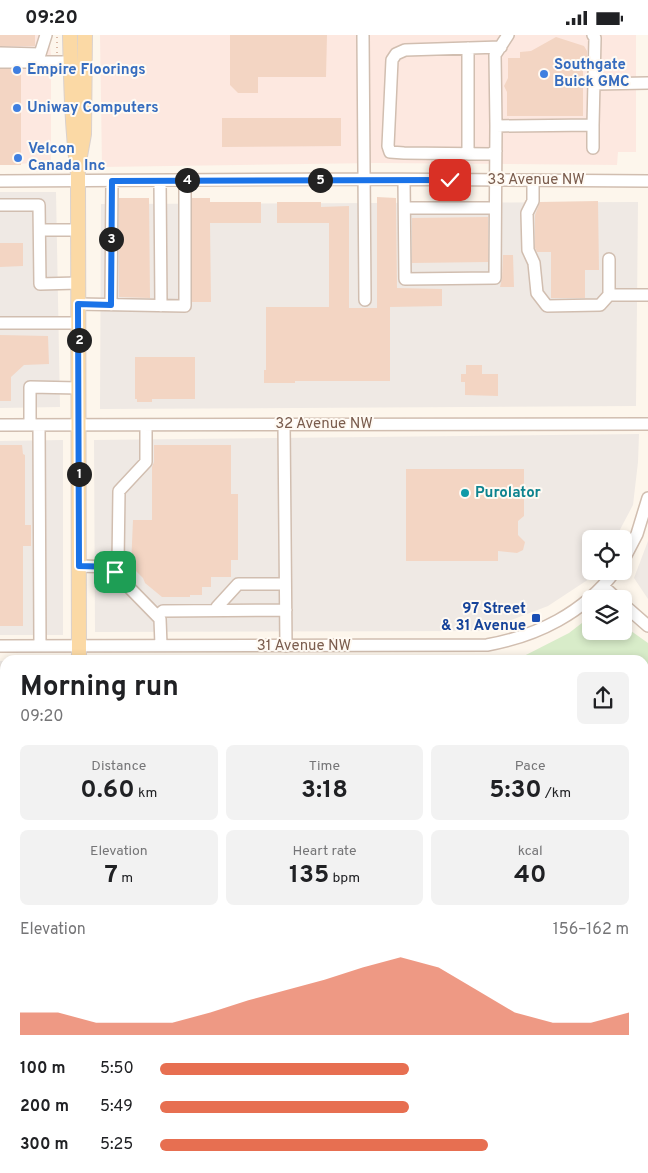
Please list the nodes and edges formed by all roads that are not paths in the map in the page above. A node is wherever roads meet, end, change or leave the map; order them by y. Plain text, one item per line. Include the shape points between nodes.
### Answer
1 (46, 35) edge
2 (70, 35) edge
3 (85, 35) edge
4 (508, 35) edge
5 (593, 35) edge
6 (363, 36) edge
7 (501, 47) junction
8 (468, 48) junction
9 (0, 53) edge
10 (64, 61) junction
11 (0, 62) edge
12 (648, 83) edge
13 (594, 84) junction
14 (593, 125) junction
15 (496, 126) junction
16 (593, 147) dead end
17 (496, 151) junction
18 (468, 154) junction
19 (78, 178) junction
20 (365, 179) junction
21 (404, 180) junction
22 (496, 180) junction
23 (533, 180) junction
24 (0, 181) edge
25 (112, 181) junction
26 (160, 181) junction
27 (185, 181) junction
28 (648, 181) edge
29 (0, 205) edge
30 (405, 208) junction
31 (495, 208) junction
32 (40, 230) junction
33 (78, 230) junction
34 (609, 259) dead end
35 (78, 283) junction
36 (609, 295) junction
37 (648, 295) edge
38 (365, 300) dead end
39 (78, 304) junction
40 (111, 305) junction
41 (161, 306) junction
42 (0, 323) edge
43 (78, 323) junction
44 (79, 388) junction
45 (284, 424) junction
46 (648, 424) edge
47 (0, 425) edge
48 (34, 425) junction
49 (79, 425) junction
50 (146, 425) junction
51 (648, 497) edge
52 (632, 544) edge
53 (79, 566) junction
54 (115, 567) junction
55 (608, 580) edge
56 (285, 584) junction
57 (603, 586) junction
58 (607, 590) edge
59 (216, 610) junction
60 (286, 610) junction
61 (632, 612) edge
62 (157, 616) junction
63 (648, 626) edge
64 (79, 645) junction
65 (161, 645) junction
66 (0, 646) edge
67 (40, 646) junction
68 (286, 646) junction
69 (79, 655) edge

1 - 9 street via 40,53
2 - 10 main road
3 - 19 main road via 84,134
4 - 7 street
5 - 13 street
6 - 20 street
7 - 8 street
7 - 15 street via 494,62
8 - 18 street
8 - 18 street via 405,49 396,54 392,60 388,146 390,152
10 - 11 street
10 - 19 main road
12 - 13 street
13 - 14 street
14 - 15 street
14 - 16 street
15 - 17 street
17 - 18 street
17 - 22 street
19 - 24 street, 33 Avenue NW
19 - 25 street, 33 Avenue NW
19 - 33 main road
20 - 21 street, 33 Avenue NW
20 - 27 street, 33 Avenue NW
20 - 38 street
21 - 22 street, 33 Avenue NW
21 - 30 street
22 - 23 street, 33 Avenue NW
22 - 31 street
23 - 28 street, 33 Avenue NW
23 - 36 street via 533,201 527,213 528,250 534,263 537,293 547,306 600,305
25 - 26 street, 33 Avenue NW
25 - 40 street
26 - 27 street, 33 Avenue NW
26 - 41 street
27 - 41 street via 185,306
29 - 32 street via 39,205
30 - 31 street
30 - 31 street via 405,279 495,278
32 - 33 street
32 - 35 street via 40,284
33 - 35 main road
34 - 36 street
35 - 39 main road
36 - 37 street
39 - 40 street
39 - 43 main road
40 - 41 street
42 - 43 street
43 - 44 main road
44 - 48 street via 30,387
44 - 49 main road
45 - 46 street, 32 Avenue NW
45 - 50 street, 32 Avenue NW
45 - 56 street
47 - 48 street, 32 Avenue NW
48 - 49 street, 32 Avenue NW
48 - 67 street
49 - 50 street, 32 Avenue NW
49 - 53 main road
50 - 54 street via 146,462 119,491 119,561
51 - 52 street
53 - 54 street
53 - 64 main road
54 - 62 street via 117,575
55 - 57 street, 31 Avenue NW
56 - 59 street via 238,584
56 - 60 street
57 - 58 street
57 - 68 street, 31 Avenue NW via 557,623 502,643 470,646
59 - 60 street
59 - 62 street via 163,611
60 - 68 street
61 - 63 street
62 - 65 street via 161,622
64 - 65 street, 31 Avenue NW
64 - 67 street, 31 Avenue NW
64 - 69 main road
65 - 68 street, 31 Avenue NW
66 - 67 street, 31 Avenue NW

